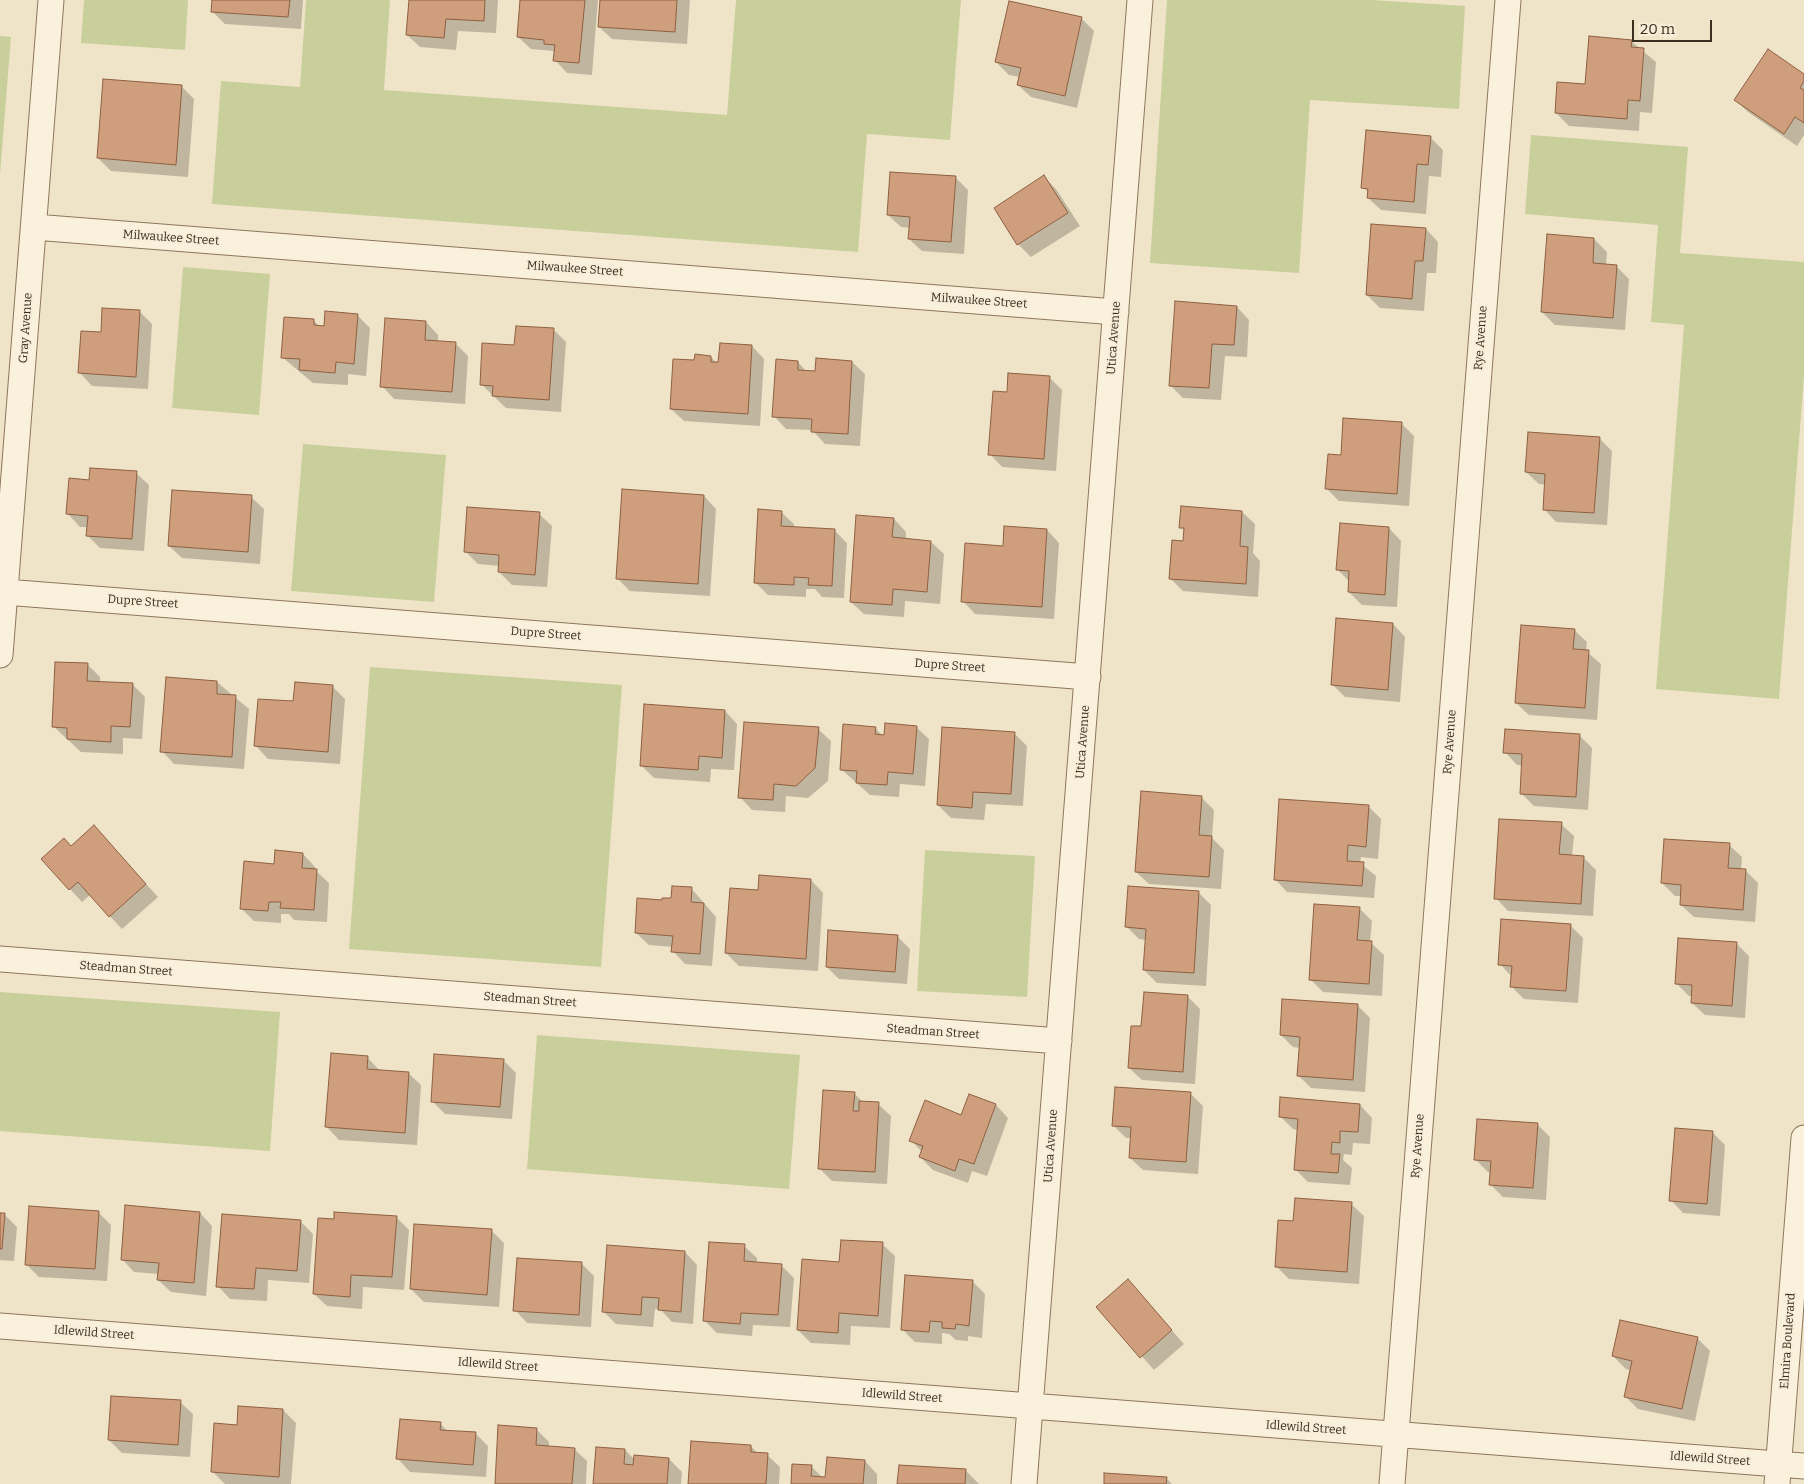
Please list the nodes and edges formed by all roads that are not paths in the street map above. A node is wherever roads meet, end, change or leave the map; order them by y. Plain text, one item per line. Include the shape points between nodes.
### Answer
1 (51, 0) edge
2 (1140, 0) edge
3 (1508, 0) edge
4 (34, 227) junction
5 (1116, 312) junction
6 (5, 592) junction
7 (0, 655) edge
8 (1088, 676) junction
9 (0, 959) edge
10 (1059, 1041) junction
11 (1804, 1138) edge
12 (0, 1326) edge
13 (1030, 1406) junction
14 (1396, 1435) junction
15 (1804, 1466) edge
16 (1778, 1474) edge
17 (1024, 1484) edge
18 (1392, 1484) edge

1 - 4 street, Gray Avenue
2 - 5 street, Utica Avenue
3 - 14 street, Rye Avenue
4 - 5 street, Milwaukee Street
4 - 6 street, Gray Avenue
5 - 8 street, Utica Avenue
6 - 7 street, Gray Avenue
6 - 8 street, Dupre Street
8 - 10 street, Utica Avenue
9 - 10 street, Steadman Street
10 - 13 street, Utica Avenue
11 - 16 street, Elmira Boulevard
12 - 13 street, Idlewild Street
13 - 14 street, Idlewild Street
13 - 17 street, Utica Avenue
14 - 16 street, Idlewild Street
14 - 18 street, Rye Avenue
15 - 16 street, Idlewild Street

